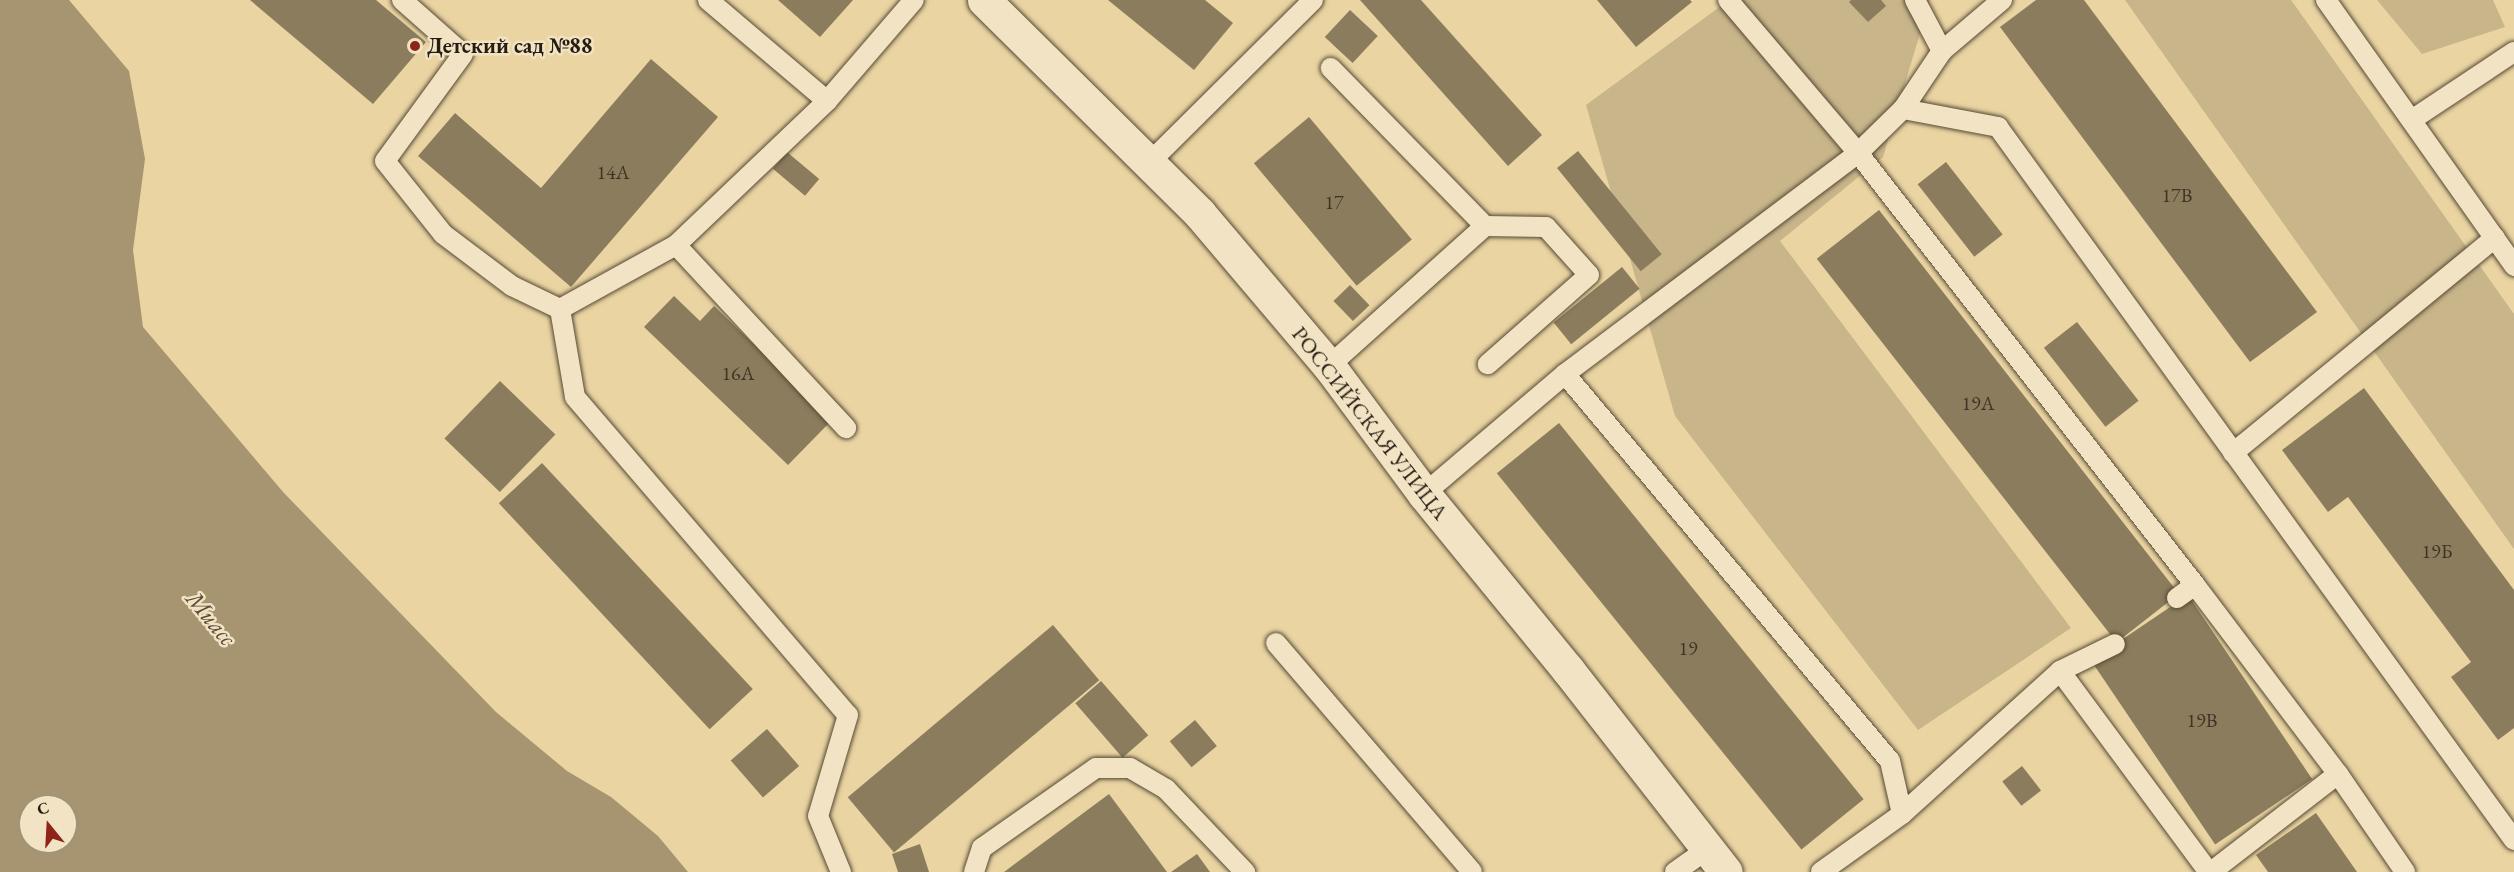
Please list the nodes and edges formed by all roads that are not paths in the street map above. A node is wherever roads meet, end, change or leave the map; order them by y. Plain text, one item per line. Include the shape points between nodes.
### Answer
1 (402, 0) edge
2 (708, 0) edge
3 (914, 0) edge
4 (984, 0) edge
5 (1728, 0) edge
6 (1915, 0) edge
7 (2002, 0) edge
8 (2326, 0) edge
9 (1310, 1) edge
10 (1942, 51) junction
11 (2514, 52) edge
12 (1331, 68) dead end
13 (827, 101) junction
14 (1903, 109) junction
15 (2413, 119) junction
16 (1858, 153) junction
17 (1149, 163) junction
18 (1485, 226) junction
19 (2495, 238) junction
20 (676, 245) junction
21 (2514, 266) edge
22 (560, 309) junction
23 (1488, 364) dead end
24 (1329, 366) junction
25 (1564, 375) junction
26 (846, 428) dead end
27 (2233, 453) junction
28 (1424, 494) junction
29 (2195, 585) junction
30 (2177, 598) dead end
31 (1276, 643) dead end
32 (2115, 644) dead end
33 (2060, 671) junction
34 (2338, 774) junction
35 (1902, 814) junction
36 (2514, 840) edge
37 (1717, 860) edge
38 (841, 872) edge
39 (974, 872) edge
40 (1245, 872) edge
41 (1472, 872) edge
42 (1675, 872) edge
43 (1821, 872) edge
44 (2210, 872) edge
45 (2405, 872) edge

1 - 22 lane via 463,54 385,161 443,234 512,286
2 - 13 lane
3 - 13 lane
4 - 17 main road, РОССИЙСКАЯ УЛИЦА
5 - 16 lane
6 - 10 lane
7 - 10 lane
8 - 15 lane
9 - 17 lane
10 - 14 lane
11 - 15 lane
12 - 18 lane
13 - 20 lane
14 - 16 lane
14 - 27 lane via 1998,127
15 - 19 lane
16 - 25 lane
16 - 29 lane
17 - 24 main road, РОССИЙСКАЯ УЛИЦА via 1200,214
18 - 23 lane via 1546,227 1589,275
18 - 24 lane
19 - 21 lane
19 - 27 lane
20 - 22 lane
20 - 26 lane
22 - 38 lane via 575,397 848,715 818,816
24 - 28 main road, РОССИЙСКАЯ УЛИЦА
25 - 28 lane
25 - 35 lane via 1890,761
27 - 36 lane
28 - 37 main road, РОССИЙСКАЯ УЛИЦА
29 - 30 lane
29 - 34 lane
31 - 41 lane
32 - 33 lane
33 - 35 lane
33 - 44 lane
34 - 44 lane
34 - 45 lane
35 - 43 lane
37 - 42 lane
39 - 40 lane via 982,848 1096,768 1130,768 1166,789

